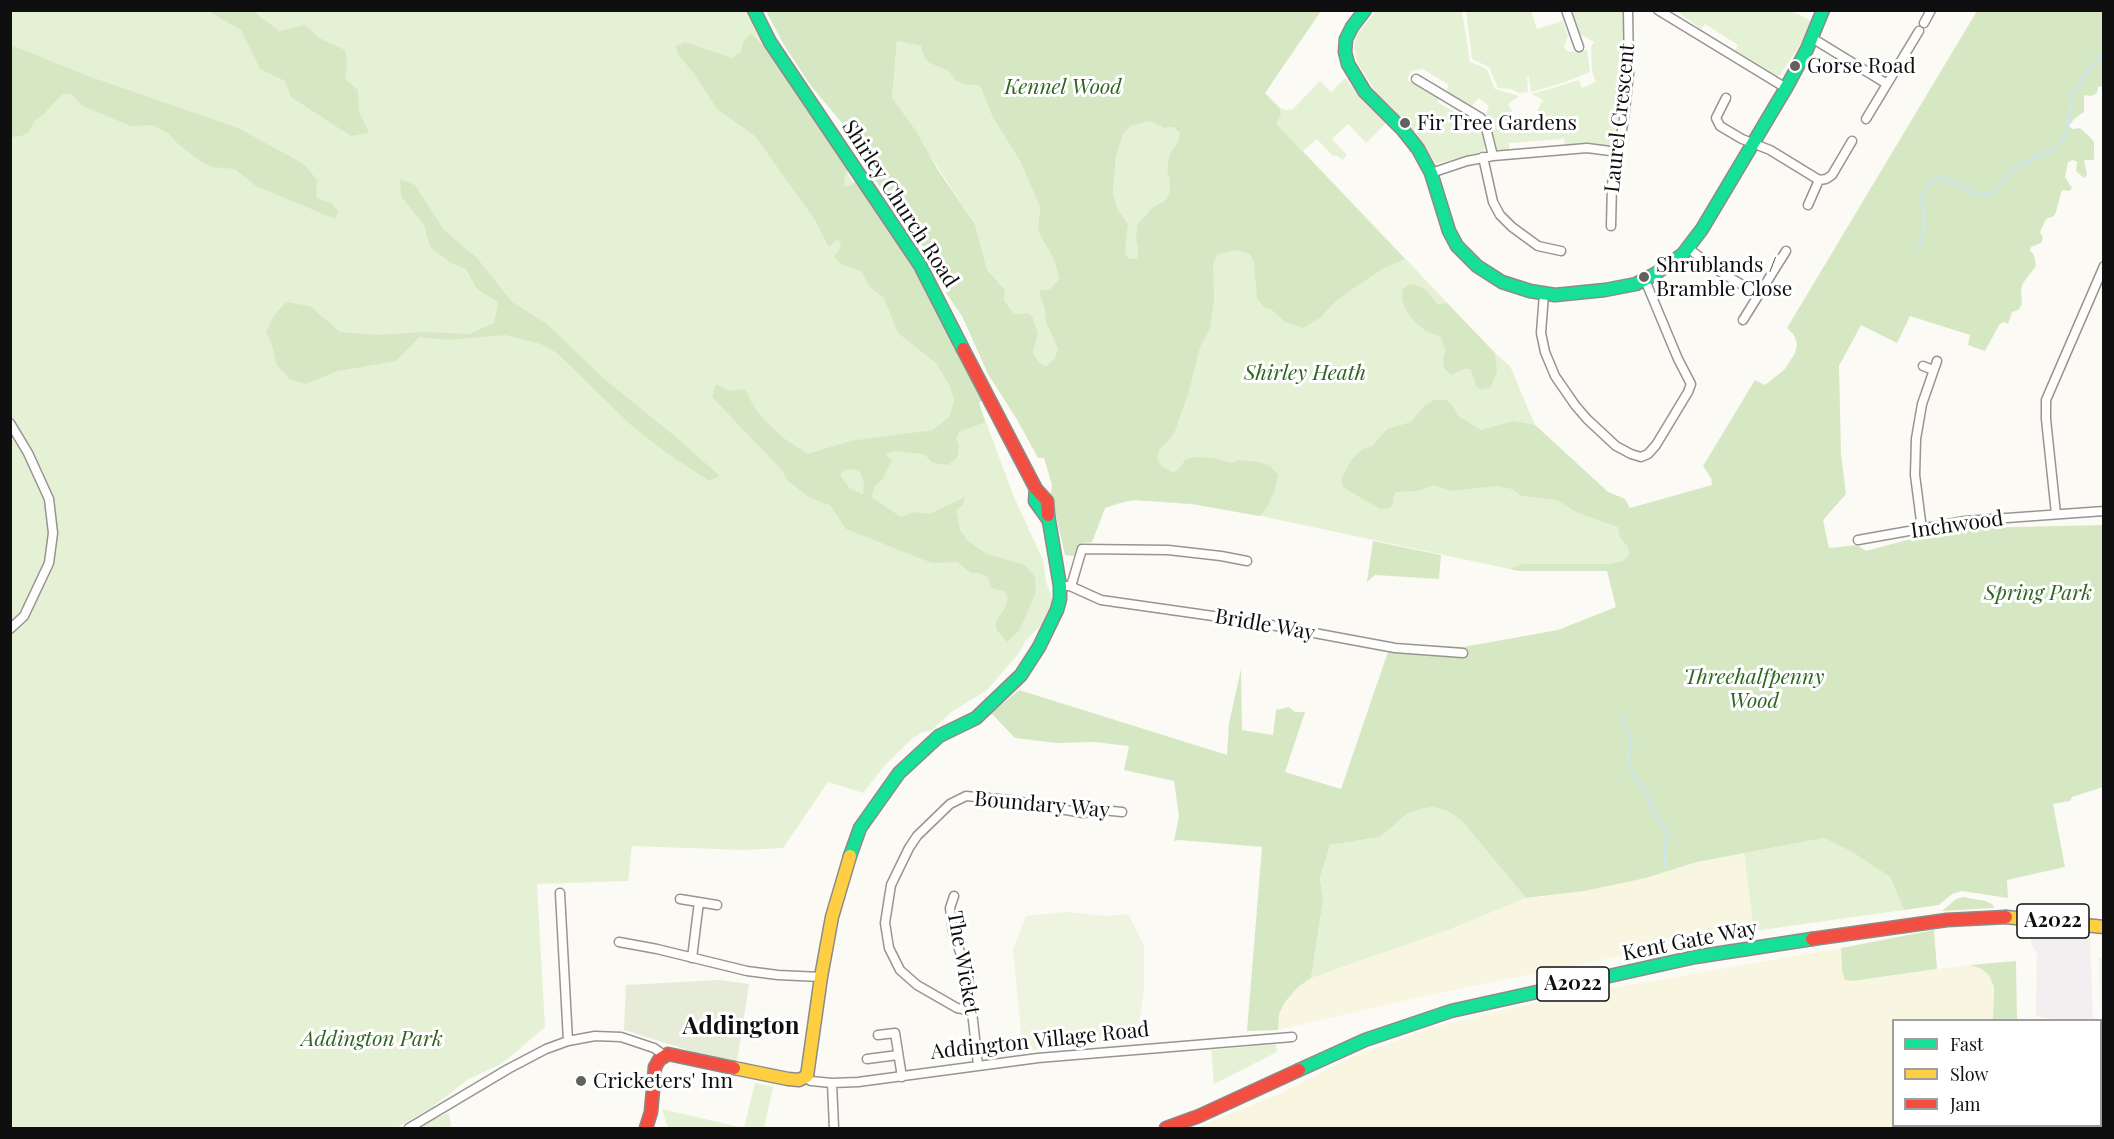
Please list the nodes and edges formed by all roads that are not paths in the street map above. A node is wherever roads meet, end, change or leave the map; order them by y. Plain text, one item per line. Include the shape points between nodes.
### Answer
1 (753, 10) edge
2 (1365, 10) edge
3 (1566, 10) edge
4 (1628, 10) edge
5 (1658, 10) edge
6 (1823, 10) edge
7 (1931, 10) edge
8 (1812, 38) junction
9 (1579, 47) dead end
10 (1416, 79) dead end
11 (1887, 84) junction
12 (1786, 88) junction
13 (1726, 98) dead end
14 (1866, 119) dead end
15 (1852, 141) dead end
16 (1752, 143) junction
17 (1618, 152) junction
18 (1488, 157) junction
19 (1431, 174) junction
20 (1820, 180) junction
21 (1808, 205) dead end
22 (1611, 226) dead end
23 (1688, 248) junction
24 (1561, 251) dead end
25 (1786, 251) dead end
26 (2103, 266) edge
27 (1645, 280) junction
28 (1544, 294) junction
29 (1759, 295) junction
30 (1743, 320) dead end
31 (1937, 360) dead end
32 (1923, 366) dead end
33 (1933, 370) junction
34 (10, 423) edge
35 (2103, 511) edge
36 (2056, 514) junction
37 (1922, 529) junction
38 (1858, 540) dead end
39 (1247, 561) dead end
40 (1078, 564) junction
41 (1057, 570) junction
42 (1065, 586) junction
43 (10, 629) edge
44 (1463, 653) dead end
45 (1122, 812) dead end
46 (560, 893) dead end
47 (954, 896) dead end
48 (680, 899) dead end
49 (699, 902) junction
50 (717, 905) dead end
51 (2103, 927) edge
52 (619, 942) dead end
53 (692, 958) junction
54 (821, 977) junction
55 (972, 1011) junction
56 (878, 1035) dead end
57 (1292, 1037) dead end
58 (568, 1041) junction
59 (664, 1055) junction
60 (898, 1055) junction
61 (867, 1059) dead end
62 (978, 1065) junction
63 (902, 1077) junction
64 (805, 1078) junction
65 (832, 1083) junction
66 (651, 1112) junction
67 (409, 1128) edge
68 (646, 1128) edge
69 (657, 1128) edge
70 (834, 1128) edge
71 (1166, 1128) edge

1 - 41 street, Shirley Church Road via 770,42 920,265 1036,489 1035,501 1048,519
2 - 19 street via 1346,39 1348,64 1365,92 1412,141
3 - 9 street
4 - 17 street, Laurel Crescent via 1629,74
5 - 12 street
6 - 8 street
7 - 11 street
8 - 11 street
8 - 12 street
10 - 18 street via 1481,118
11 - 14 street
12 - 16 street
13 - 16 street via 1716,120
15 - 20 street via 1832,175
16 - 20 street
16 - 23 street
17 - 18 street via 1587,148
17 - 22 street, Laurel Crescent
18 - 19 street
18 - 24 street via 1493,202 1500,215 1538,246
19 - 28 street via 1449,231 1462,254 1502,282
20 - 21 street
23 - 27 street
23 - 29 street
25 - 29 street
26 - 36 street via 2046,399
27 - 28 street via 1595,291
27 - 28 street via 1690,384 1656,445 1641,457 1624,451 1592,425 1555,376 1541,333
29 - 30 street
31 - 33 street
32 - 33 street
33 - 37 street via 1920,412 1915,449
34 - 43 street via 49,499 53,533 49,563 24,616
35 - 36 street, Inchwood
36 - 37 street, Inchwood via 1971,520
37 - 38 street, Inchwood
39 - 40 street via 1168,550 1082,549
40 - 41 street
40 - 42 street
41 - 42 street, Shirley Church Road
42 - 44 street, Bridle Way via 1101,600 1255,622 1395,648
42 - 54 street via 1039,647 1021,675 976,718 925,747 898,773 868,815 855,839 838,893
45 - 55 street, Boundary Way via 1083,813 966,796 943,810 917,836 891,885 885,922 889,948 900,970 917,985 957,1008
46 - 58 street
47 - 55 street, The Wicket via 950,908 953,931 968,976
48 - 49 street
49 - 50 street
49 - 53 street
51 - 71 street, Kent Gate Way / A2022 via 2009,917 1947,920 1695,957 1451,1011 1365,1040
52 - 53 street
53 - 54 street via 747,971
54 - 64 street
55 - 62 street, The Wicket
56 - 60 street via 895,1033
57 - 62 street, Addington Village Road via 1281,1043 1125,1050
58 - 59 street via 621,1037
58 - 67 street via 508,1069
59 - 64 street via 788,1079
59 - 66 street via 655,1067
60 - 61 street
60 - 63 street
62 - 63 street, Addington Village Road
63 - 65 street, Addington Village Road
64 - 65 street, Addington Village Road
65 - 70 street
66 - 68 street
66 - 69 street

